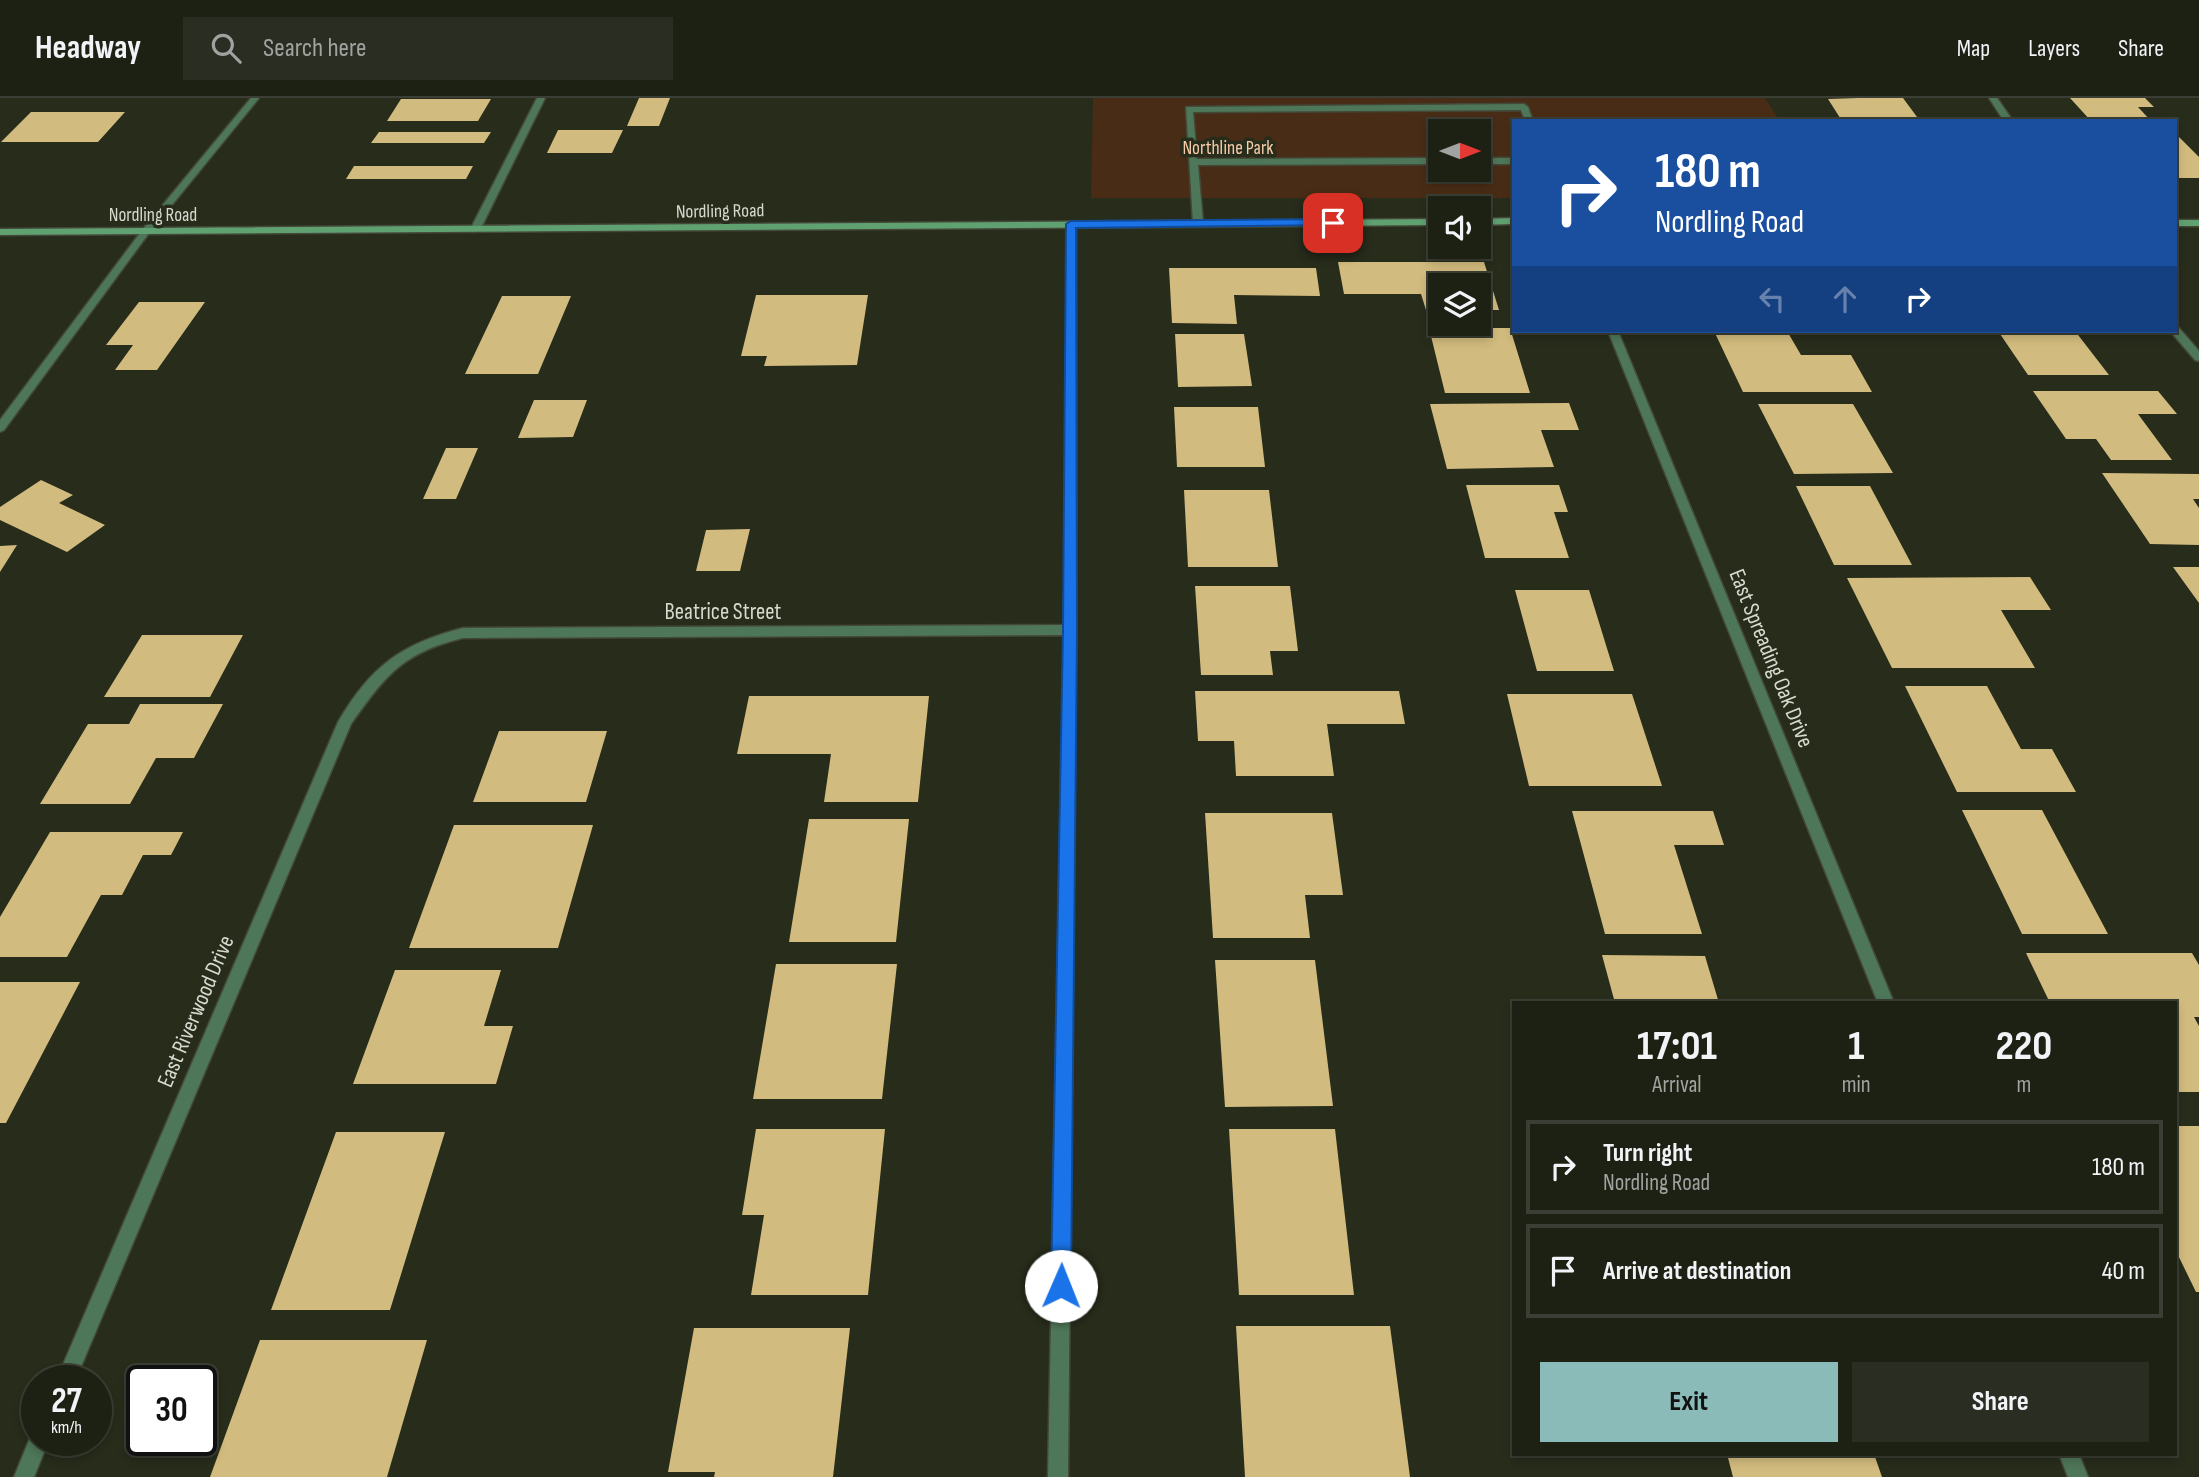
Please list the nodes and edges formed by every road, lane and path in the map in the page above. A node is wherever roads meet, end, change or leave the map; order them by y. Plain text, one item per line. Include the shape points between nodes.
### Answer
1 (255, 98) edge
2 (541, 98) edge
3 (1993, 98) edge
4 (1528, 119) edge
5 (2008, 119) edge
6 (1428, 161) edge
7 (1491, 161) edge
8 (1512, 161) edge
9 (1193, 162) junction
10 (1512, 221) edge
11 (1428, 222) edge
12 (1491, 222) edge
13 (1198, 223) junction
14 (2177, 223) edge
15 (2199, 223) edge
16 (1071, 224) junction
17 (475, 230) junction
18 (146, 231) junction
19 (0, 232) edge
20 (2177, 332) edge
21 (1614, 333) edge
22 (2199, 358) edge
23 (0, 428) edge
24 (1070, 630) junction
25 (384, 668) joint
26 (1885, 1001) edge
27 (72, 1365) edge
28 (33, 1456) edge
29 (2070, 1456) edge
30 (24, 1477) edge
31 (1058, 1477) edge
32 (2078, 1477) edge

1 - 18 street
2 - 17 street
3 - 5 street
4 - 9 street via 1524,107 1189,109
6 - 9 street
7 - 8 street
9 - 13 street
10 - 12 street
11 - 13 street, Nordling Road
13 - 16 street, Nordling Road
14 - 15 street
16 - 17 street, Nordling Road
16 - 24 street
17 - 18 street, Nordling Road
18 - 19 street, Nordling Road
18 - 23 street
20 - 22 street
21 - 26 street, East Spreading Oak Drive
24 - 25 street, Beatrice Street via 463,633 427,641
24 - 31 street
25 - 27 street, East Riverwood Drive via 345,722
28 - 30 street
29 - 32 street

